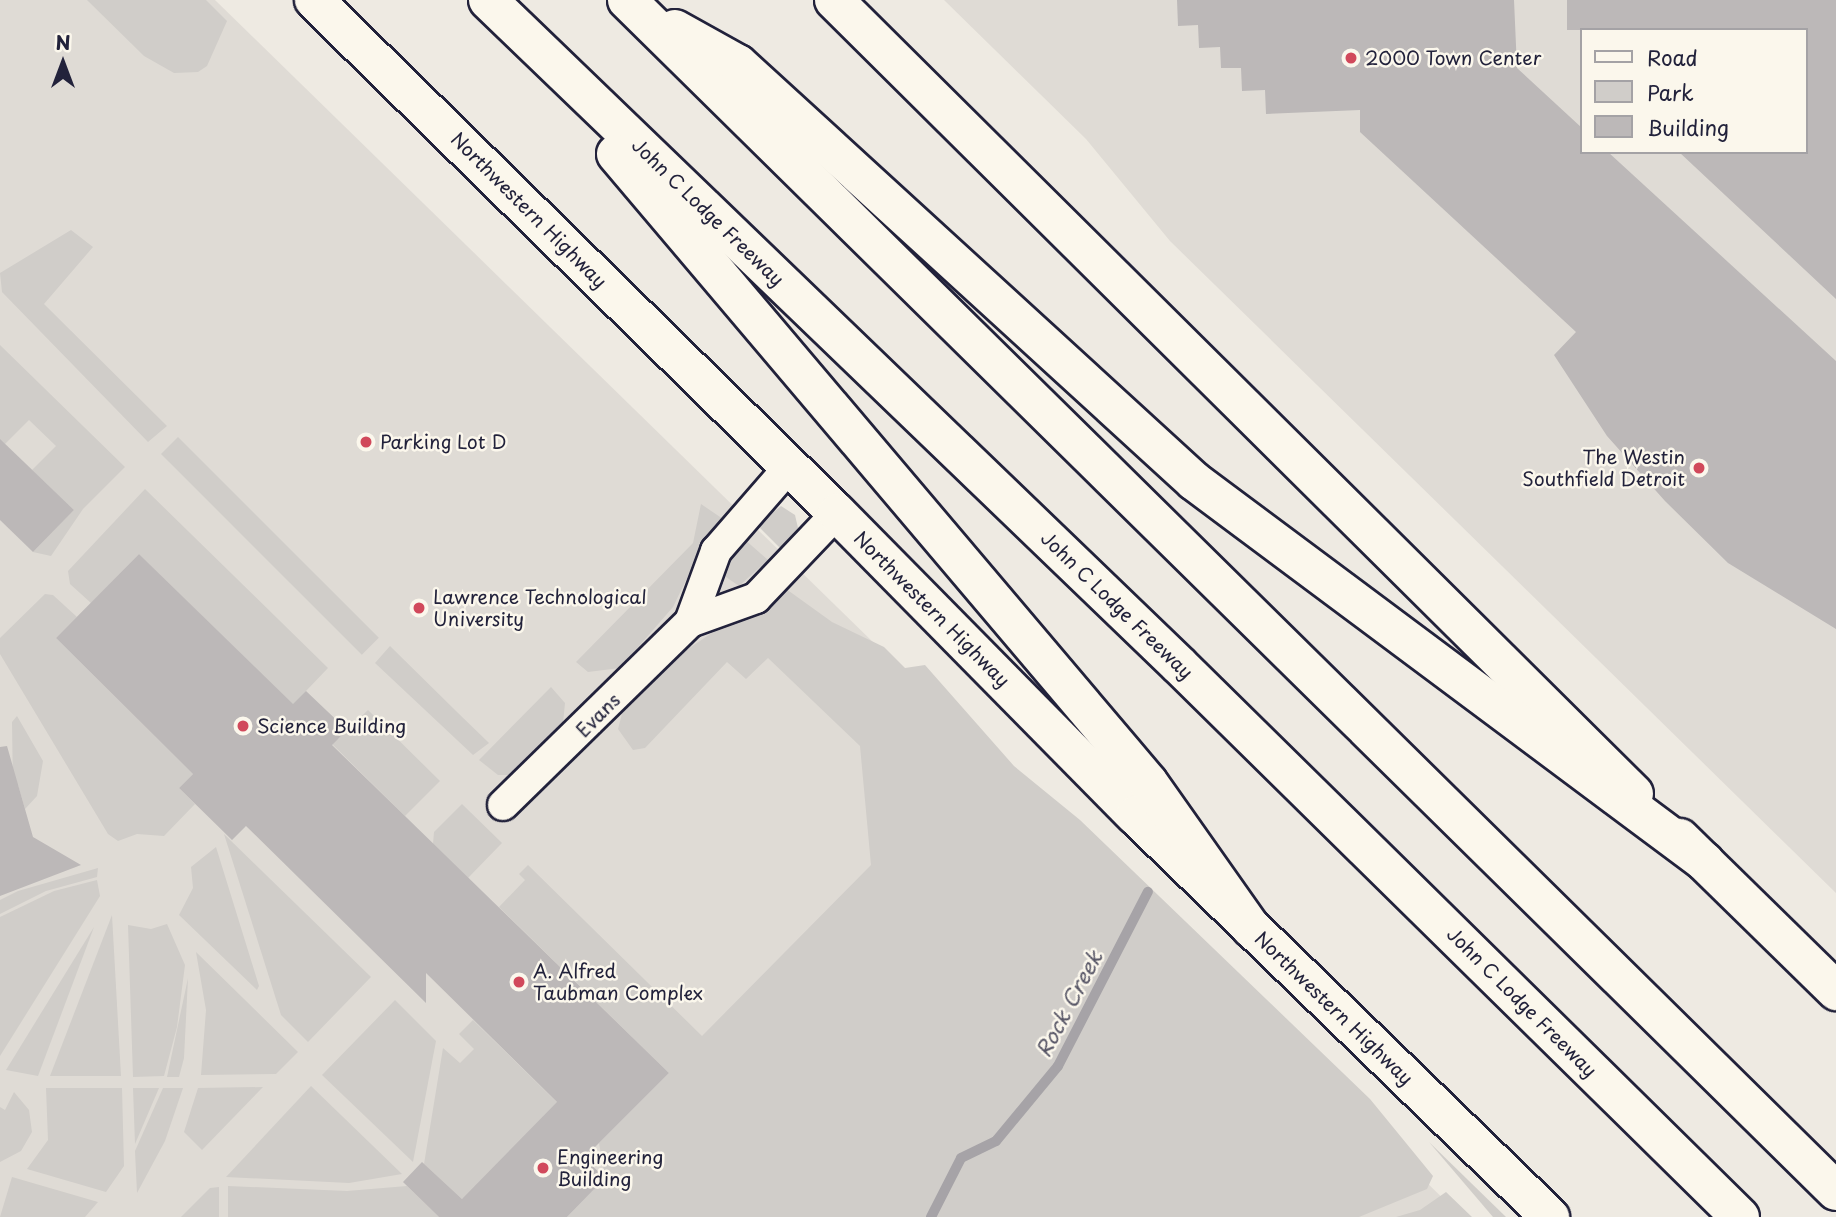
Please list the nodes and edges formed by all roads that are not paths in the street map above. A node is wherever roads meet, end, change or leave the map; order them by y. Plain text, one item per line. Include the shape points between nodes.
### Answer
1 (314, 0) edge
2 (487, 0) edge
3 (834, 0) edge
4 (630, 2) edge
5 (789, 467) junction
6 (836, 513) junction
7 (690, 622) junction
8 (503, 805) dead end
9 (1705, 862) junction
10 (1251, 928) junction
11 (1836, 991) edge
12 (1836, 1191) edge
13 (1550, 1217) edge
14 (1740, 1217) edge

1 - 5 main road, Northwestern Highway
2 - 10 main road via 1148,782
2 - 14 main road, John C Lodge Freeway via 1179,665
3 - 9 main road
4 - 9 main road via 738,64 1194,481
4 - 12 main road
5 - 6 main road, Northwestern Highway
5 - 7 street, Evans via 716,551
6 - 7 street, Evans via 756,598
6 - 10 main road, Northwestern Highway
7 - 8 street, Evans
9 - 11 main road
10 - 13 main road, Northwestern Highway

